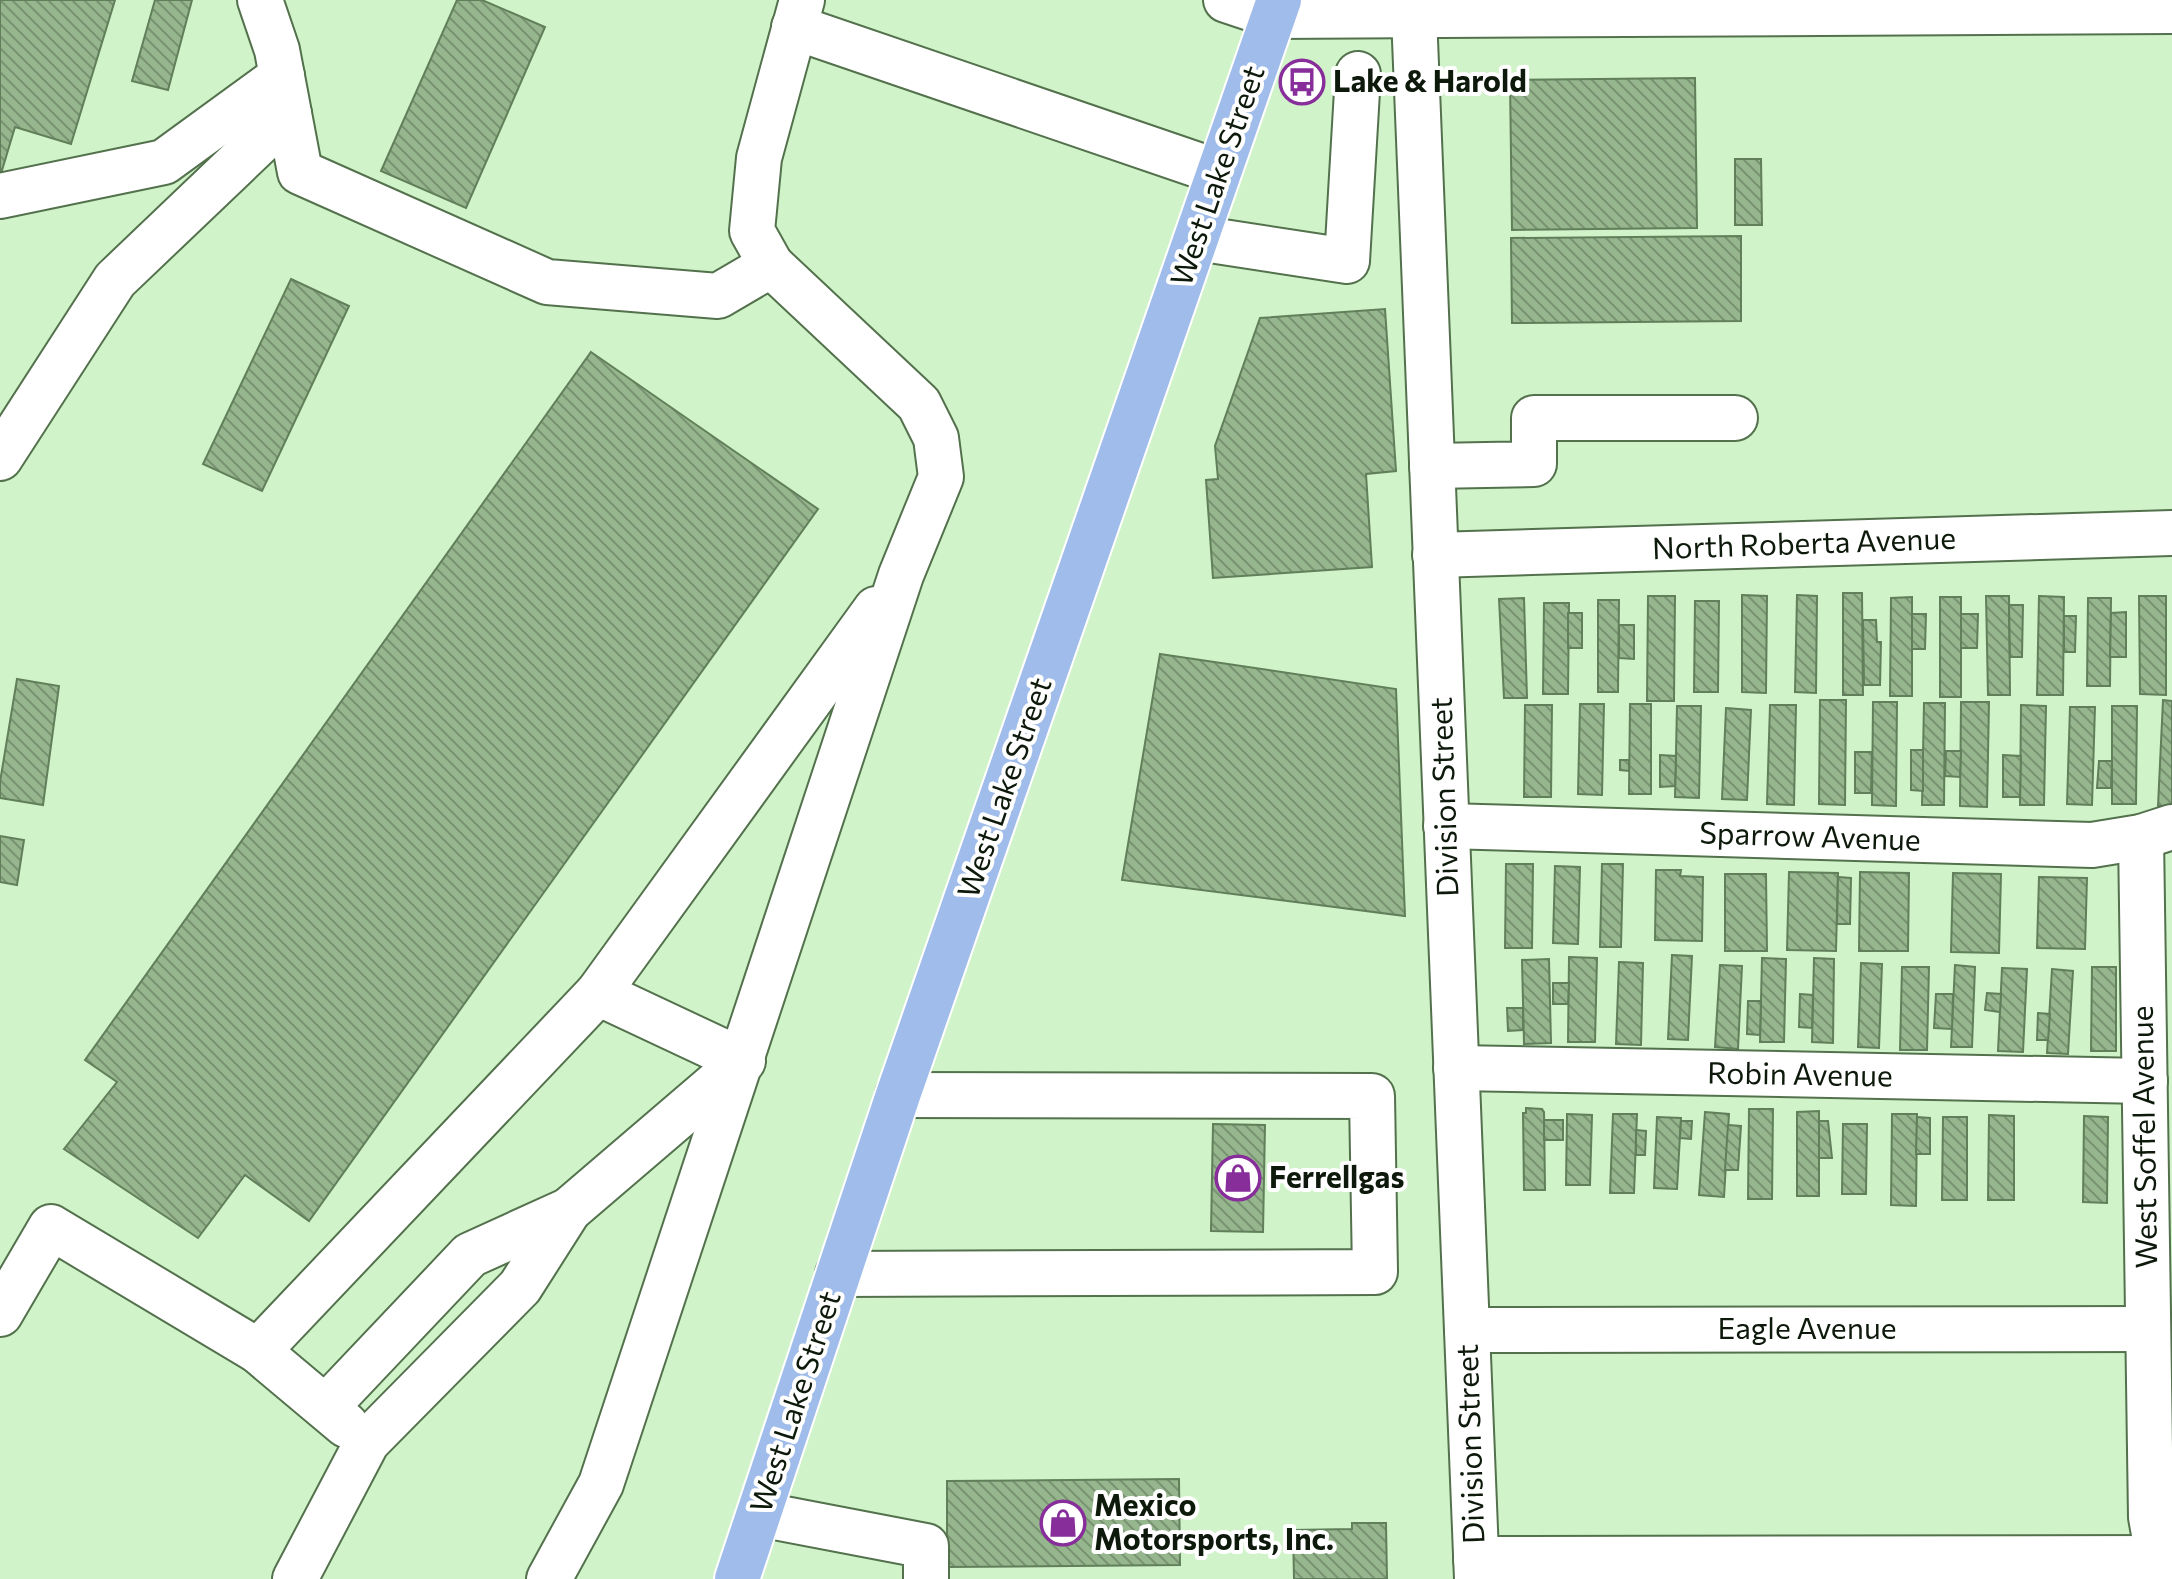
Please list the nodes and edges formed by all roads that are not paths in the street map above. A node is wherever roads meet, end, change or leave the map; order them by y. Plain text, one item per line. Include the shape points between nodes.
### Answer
1 (260, 0) edge
2 (1226, 0) edge
3 (1276, 8) edge
4 (2172, 11) edge
5 (798, 13) edge
6 (1414, 15) junction
7 (1358, 74) dead end
8 (285, 95) junction
9 (1218, 172) junction
10 (0, 196) edge
11 (1197, 238) junction
12 (771, 265) junction
13 (1735, 418) dead end
14 (0, 458) edge
15 (1432, 466) junction
16 (2172, 533) edge
17 (1435, 555) junction
18 (901, 575) junction
19 (1446, 826) junction
20 (2157, 832) edge
21 (598, 993) junction
22 (2154, 1059) edge
23 (743, 1061) junction
24 (1456, 1068) junction
25 (898, 1095) junction
26 (569, 1210) junction
27 (838, 1274) junction
28 (2156, 1312) edge
29 (0, 1314) edge
30 (1467, 1330) junction
31 (258, 1351) junction
32 (326, 1407) junction
33 (367, 1442) junction
34 (759, 1514) junction
35 (2164, 1565) edge
36 (1477, 1569) edge
37 (295, 1579) edge
38 (549, 1579) edge
39 (737, 1579) edge
40 (926, 1579) edge

1 - 8 street
2 - 3 street
3 - 6 street
3 - 9 main road, West Lake Street
4 - 6 street
5 - 9 street
5 - 12 street via 759,158 752,231
6 - 15 street, Division Street
7 - 11 street via 1347,261
8 - 10 street via 164,162
8 - 12 street via 300,172 547,282 718,296
8 - 14 street via 115,280
9 - 11 main road, West Lake Street
11 - 25 main road, West Lake Street
12 - 18 street via 919,404 936,438 941,477
13 - 15 street via 1534,418 1534,464
15 - 17 street, Division Street
16 - 17 street, North Roberta Avenue
17 - 19 street, Division Street
18 - 21 street
18 - 23 street
19 - 20 street, Sparrow Avenue via 2092,845
19 - 24 street, Division Street
20 - 22 street, West Soffel Avenue
21 - 23 street
21 - 31 street
22 - 24 street, Robin Avenue
22 - 28 street, West Soffel Avenue
23 - 26 street
23 - 38 street via 601,1484
24 - 30 street, Division Street
25 - 27 main road, West Lake Street
25 - 27 street via 1372,1096 1375,1272
26 - 32 street via 470,1255
26 - 33 street via 520,1287
27 - 34 main road, West Lake Street
28 - 30 street, Eagle Avenue
28 - 35 street, West Soffel Avenue via 2151,1517
29 - 31 street via 51,1227
30 - 36 street, Division Street
31 - 32 street
32 - 33 street
33 - 37 street
34 - 39 main road, West Lake Street
34 - 40 street via 926,1546
35 - 36 street

